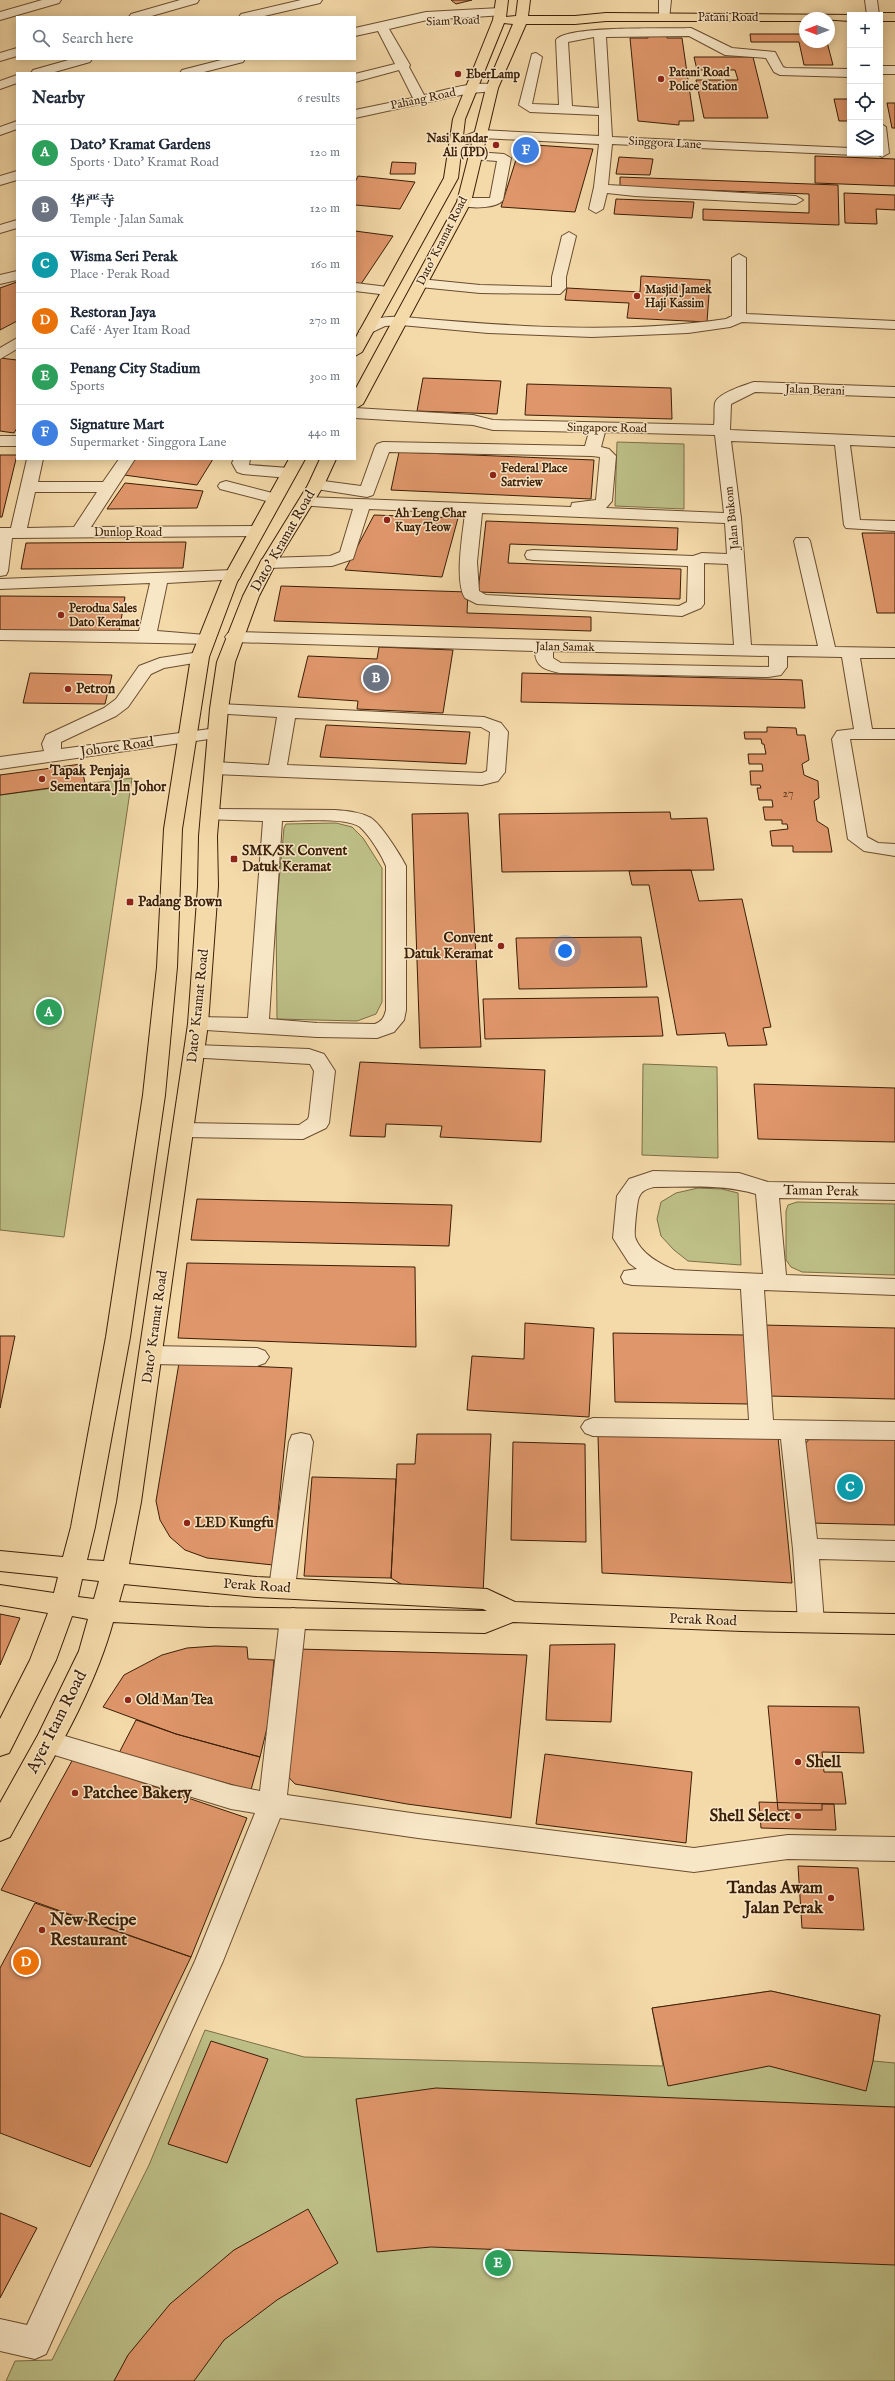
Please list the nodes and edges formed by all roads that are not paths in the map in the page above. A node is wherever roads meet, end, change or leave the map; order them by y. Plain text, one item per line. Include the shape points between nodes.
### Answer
1 (55, 0) edge
2 (316, 0) edge
3 (435, 0) edge
4 (502, 0) edge
5 (524, 0) edge
6 (665, 0) edge
7 (871, 0) edge
8 (187, 1) edge
9 (873, 12) edge
10 (443, 14) junction
11 (0, 16) edge
12 (138, 16) edge
13 (249, 16) edge
14 (500, 16) junction
15 (522, 16) junction
16 (665, 17) junction
17 (847, 17) edge
18 (883, 17) edge
19 (895, 17) edge
20 (407, 22) junction
21 (382, 27) junction
22 (356, 32) edge
23 (600, 32) junction
24 (16, 52) edge
25 (0, 57) edge
26 (536, 57) dead end
27 (82, 60) edge
28 (235, 60) edge
29 (404, 65) junction
30 (883, 70) edge
31 (895, 70) edge
32 (40, 72) edge
33 (190, 72) edge
34 (847, 73) edge
35 (356, 78) edge
36 (16, 79) edge
37 (0, 85) edge
38 (492, 88) junction
39 (470, 89) junction
40 (420, 99) junction
41 (566, 109) junction
42 (606, 112) junction
43 (356, 114) edge
44 (16, 125) edge
45 (0, 131) edge
46 (480, 134) junction
47 (608, 140) junction
48 (883, 140) edge
49 (457, 144) junction
50 (847, 152) edge
51 (886, 153) edge
52 (476, 156) junction
53 (16, 175) edge
54 (0, 181) edge
55 (602, 188) junction
56 (796, 200) dead end
57 (464, 202) junction
58 (596, 209) dead end
59 (569, 236) dead end
60 (738, 258) dead end
61 (16, 275) edge
62 (0, 280) edge
63 (420, 283) junction
64 (356, 287) edge
65 (388, 291) junction
66 (739, 318) junction
67 (400, 321) junction
68 (895, 325) edge
69 (366, 331) junction
70 (16, 343) edge
71 (356, 350) edge
72 (0, 355) edge
73 (895, 392) edge
74 (737, 393) joint
75 (356, 402) edge
76 (356, 413) edge
77 (493, 425) junction
78 (356, 427) edge
79 (598, 428) junction
80 (722, 433) junction
81 (842, 440) junction
82 (0, 441) edge
83 (16, 441) edge
84 (895, 442) edge
85 (592, 450) junction
86 (36, 460) edge
87 (126, 460) edge
88 (242, 460) edge
89 (328, 460) edge
90 (293, 466) edge
91 (226, 486) dead end
92 (29, 487) junction
93 (109, 487) junction
94 (311, 494) junction
95 (274, 498) junction
96 (365, 498) junction
97 (474, 509) junction
98 (733, 518) junction
99 (895, 526) edge
100 (256, 531) junction
101 (8, 532) edge
102 (80, 532) junction
103 (802, 541) dead end
104 (533, 555) dead end
105 (736, 559) junction
106 (696, 561) junction
107 (268, 563) junction
108 (0, 571) edge
109 (233, 575) junction
110 (159, 579) junction
111 (0, 584) edge
112 (0, 635) edge
113 (148, 636) junction
114 (234, 637) junction
115 (206, 640) junction
116 (544, 646) junction
117 (743, 650) junction
118 (778, 651) junction
119 (828, 652) junction
120 (850, 652) junction
121 (895, 653) edge
122 (200, 657) junction
123 (219, 709) junction
124 (287, 714) junction
125 (217, 733) junction
126 (864, 734) junction
127 (895, 734) edge
128 (187, 737) junction
129 (54, 756) junction
130 (0, 763) edge
131 (214, 768) junction
132 (277, 770) junction
133 (210, 815) junction
134 (272, 815) junction
135 (895, 850) edge
136 (198, 1024) junction
137 (258, 1025) junction
138 (195, 1052) junction
139 (184, 1130) junction
140 (767, 1190) junction
141 (895, 1192) edge
142 (632, 1277) dead end
143 (674, 1279) junction
144 (752, 1282) junction
145 (775, 1283) junction
146 (895, 1287) edge
147 (151, 1355) junction
148 (257, 1357) dead end
149 (593, 1427) dead end
150 (792, 1428) junction
151 (762, 1429) junction
152 (895, 1431) edge
153 (301, 1442) dead end
154 (806, 1549) junction
155 (895, 1550) edge
156 (0, 1561) edge
157 (72, 1569) junction
158 (114, 1573) junction
159 (282, 1588) junction
160 (0, 1595) edge
161 (63, 1606) junction
162 (103, 1611) junction
163 (511, 1612) junction
164 (293, 1618) junction
165 (811, 1622) junction
166 (895, 1624) edge
167 (48, 1742) junction
168 (0, 1745) edge
169 (272, 1805) junction
170 (0, 1829) edge
171 (895, 1849) edge
172 (0, 2335) edge

1 - 11 street
2 - 13 street
3 - 10 street
4 - 14 main road, Dato' Kramat Road
5 - 15 main road, Dato' Kramat Road
6 - 16 street
7 - 9 street
8 - 12 street
10 - 14 street, Siam Road
10 - 20 street, Siam Road
14 - 15 main road, Patani Road
14 - 20 street, Siam Road
14 - 39 main road, Dato' Kramat Road
15 - 16 main road, Patani Road via 576,20
15 - 38 main road, Dato' Kramat Road
16 - 17 main road, Patani Road
18 - 19 main road
20 - 21 street, Siam Road
21 - 22 street, Siam Road
21 - 29 street
23 - 34 street via 690,32 730,52 771,55 778,69 784,72
23 - 41 street via 562,40
23 - 42 street
24 - 25 street
26 - 41 street via 525,105 530,108
27 - 32 street
28 - 33 street
29 - 35 street
29 - 40 street
30 - 31 street
36 - 37 street
38 - 39 street, Pahang Road
38 - 46 main road, Dato' Kramat Road
39 - 40 street, Pahang Road
39 - 49 main road, Dato' Kramat Road via 459,119
40 - 43 street, Pahang Road
41 - 42 street
42 - 47 street
44 - 45 street
46 - 47 street, Singgora Lane
46 - 49 street
46 - 52 main road, Dato' Kramat Road
47 - 50 street, Singgora Lane
47 - 55 street
48 - 51 street
49 - 65 main road, Dato' Kramat Road via 451,178
52 - 57 main road, Dato' Kramat Road
52 - 57 street via 504,158 496,200 490,203
53 - 54 street
55 - 56 street
55 - 58 street
57 - 63 main road, Dato' Kramat Road
59 - 63 street via 559,277 559,288 555,291
60 - 66 street
61 - 62 street
63 - 67 main road, Dato' Kramat Road
64 - 65 street
65 - 69 main road, Dato' Kramat Road
66 - 67 street via 730,323 688,329 592,333 488,329
66 - 68 street
67 - 69 street via 382,322
67 - 75 main road, Dato' Kramat Road
69 - 71 main road, Dato' Kramat Road
70 - 72 street
73 - 74 street, Jalan Berani via 754,387
74 - 80 street, Jalan Bukom via 723,402
76 - 77 street, Singapore Road via 473,420
77 - 78 street, Singapore Road via 472,429
77 - 79 street, Singapore Road
79 - 80 street, Singapore Road
79 - 85 street
80 - 81 street, Singapore Road
80 - 98 street, Jalan Bukom
81 - 84 street, Singapore Road
81 - 99 street via 852,525
82 - 83 street
85 - 96 street via 383,446
85 - 96 street via 608,456 604,501 599,506
86 - 92 street
87 - 93 street
88 - 90 street via 240,463 244,469
89 - 94 main road, Dato' Kramat Road
90 - 95 main road, Dato' Kramat Road
91 - 95 street
92 - 93 street
92 - 101 street
93 - 102 street
94 - 96 street
94 - 107 main road, Dato' Kramat Road
95 - 100 main road, Dato' Kramat Road
96 - 97 street
96 - 107 street via 347,555 332,561
97 - 98 street
97 - 106 street via 469,550 469,585 471,594 483,600 682,610 695,604
98 - 105 street, Jalan Bukom
100 - 102 street, Dunlop Road
100 - 109 main road, Dato' Kramat Road
101 - 102 street, Dunlop Road
101 - 108 street
103 - 119 street
104 - 106 street
105 - 106 street via 702,558
105 - 117 street, Jalan Bukom
107 - 114 main road, Dato' Kramat Road
109 - 110 street
109 - 115 main road, Dato' Kramat Road
110 - 111 street
110 - 113 street
112 - 113 street
113 - 115 street
114 - 116 street, Jalan Samak
114 - 123 main road, Dato' Kramat Road via 226,662
115 - 122 main road, Dato' Kramat Road
116 - 117 street, Jalan Samak
116 - 118 street via 544,660 560,668 775,671 778,667
117 - 118 street, Jalan Samak
118 - 119 street, Jalan Samak
119 - 120 street, Jalan Samak
120 - 121 street, Jalan Samak
120 - 126 street
122 - 128 main road, Dato' Kramat Road
122 - 129 street via 160,663 145,670 122,703 110,712 52,739
123 - 124 street
123 - 125 main road, Dato' Kramat Road
124 - 132 street
124 - 132 street via 484,722 499,732 496,772 491,777 482,779
125 - 128 street, Johore Road
125 - 131 main road, Dato' Kramat Road
126 - 127 street
126 - 135 street via 843,735 841,738 858,839 866,846
128 - 129 street, Johore Road
128 - 157 main road, Dato' Kramat Road via 173,829 167,968 154,1095 118,1337 98,1451
129 - 130 street, Johore Road
131 - 132 street
131 - 133 main road, Dato' Kramat Road
133 - 134 street
133 - 136 main road, Dato' Kramat Road via 208,886
134 - 137 street
134 - 137 street via 351,817 372,828 391,855 396,866 396,1010 394,1020 387,1027 377,1031 317,1030
136 - 137 street
136 - 138 main road, Dato' Kramat Road
138 - 139 main road, Dato' Kramat Road
138 - 139 street via 308,1056 317,1059 325,1071 320,1116 318,1123 303,1132
139 - 147 main road, Dato' Kramat Road
140 - 141 street, Taman Perak
140 - 143 street via 739,1181 718,1179 653,1179 637,1184 628,1196 624,1238 637,1257 654,1271
140 - 145 street, Taman Perak
142 - 143 street
143 - 144 street
144 - 145 street
144 - 151 street
145 - 146 street
147 - 148 street
147 - 158 main road, Dato' Kramat Road via 129,1502
149 - 151 street
150 - 151 street
150 - 152 street
150 - 154 street
153 - 159 street
154 - 155 street
154 - 165 street
156 - 157 main road, Perak Road
157 - 158 main road, Perak Road
157 - 161 main road, Dato' Kramat Road
158 - 159 main road, Perak Road
158 - 162 main road, Dato' Kramat Road
159 - 163 main road, Perak Road via 487,1599
160 - 161 main road, Perak Road
161 - 162 main road, Perak Road
161 - 168 main road via 43,1660
162 - 164 main road, Perak Road via 208,1617
162 - 167 main road, Ayer Itam Road via 92,1651
163 - 164 main road, Perak Road via 485,1623
163 - 165 main road, Perak Road
164 - 169 street
165 - 166 main road, Perak Road
167 - 169 street via 232,1797
167 - 170 main road, Ayer Itam Road
169 - 171 street via 694,1860 788,1847
169 - 172 street via 209,1961 35,2343

